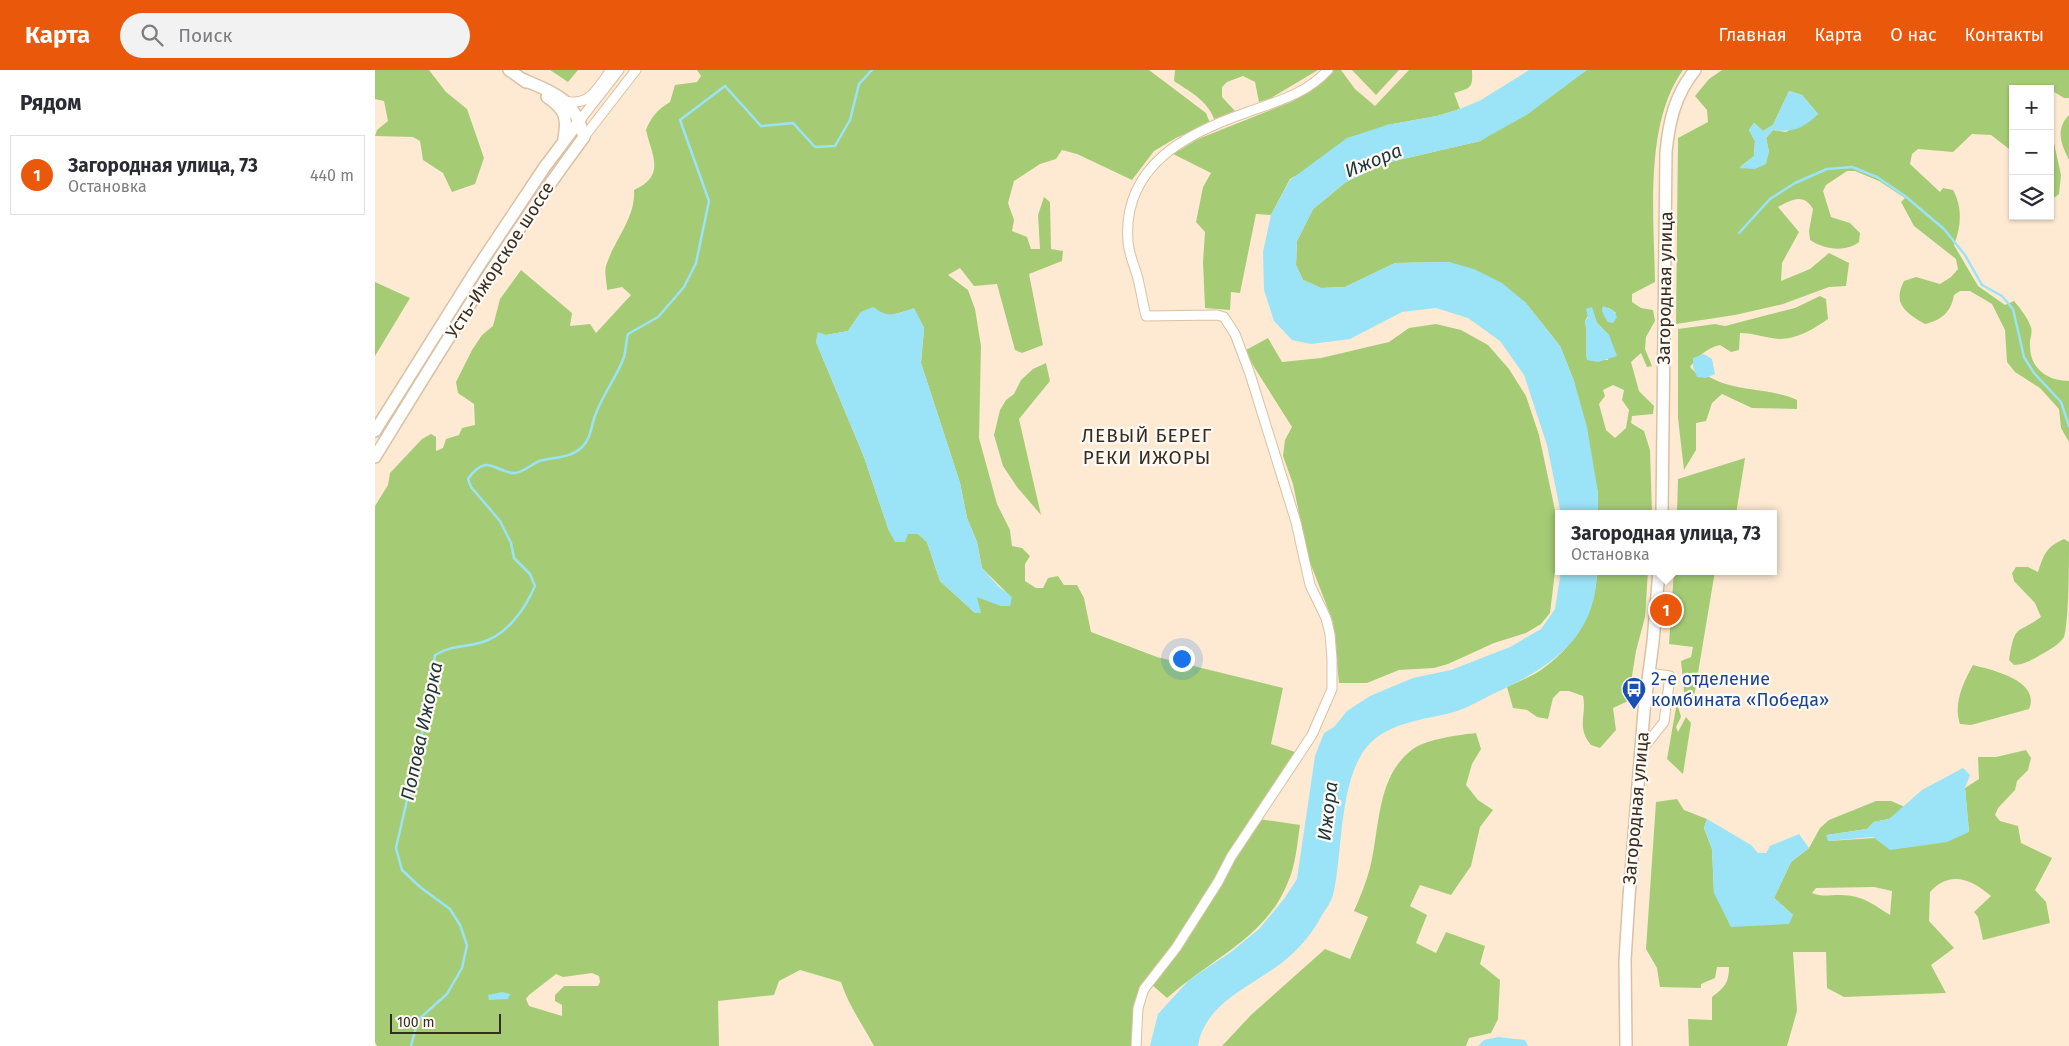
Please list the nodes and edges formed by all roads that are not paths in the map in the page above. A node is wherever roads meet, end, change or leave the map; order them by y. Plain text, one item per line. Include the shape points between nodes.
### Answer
1 (509, 70) edge
2 (611, 70) edge
3 (619, 70) edge
4 (636, 70) edge
5 (1328, 70) edge
6 (1695, 70) edge
7 (522, 79) junction
8 (565, 101) junction
9 (579, 120) junction
10 (584, 137) junction
11 (563, 139) junction
12 (375, 431) edge
13 (375, 456) edge
14 (1662, 510) edge
15 (1659, 575) edge
16 (1649, 673) junction
17 (1641, 751) junction
18 (1136, 1046) edge
19 (1626, 1046) edge

1 - 7 street
2 - 8 street via 587,99 575,103
3 - 9 street, Усть-Ижорское шоссе
4 - 10 street, Усть-Ижорское шоссе
5 - 18 street via 1317,81 1289,98 1212,125 1175,146 1142,180 1129,212 1128,244 1146,316 1217,315 1224,317 1235,334 1296,522 1310,585 1326,618 1333,674 1329,699 1313,735 1231,857 1176,948 1144,990 1137,1008
6 - 14 street, Загородная улица via 1674,107 1666,152
7 - 8 street
7 - 11 street via 563,110 567,122
8 - 9 street
9 - 10 street
9 - 11 street, Усть-Ижорское шоссе
10 - 13 street, Усть-Ижорское шоссе via 494,265
11 - 12 street, Усть-Ижорское шоссе
15 - 16 street, Загородная улица
16 - 17 street, Загородная улица
16 - 17 street via 1670,676 1663,722
17 - 19 street, Загородная улица via 1626,935

